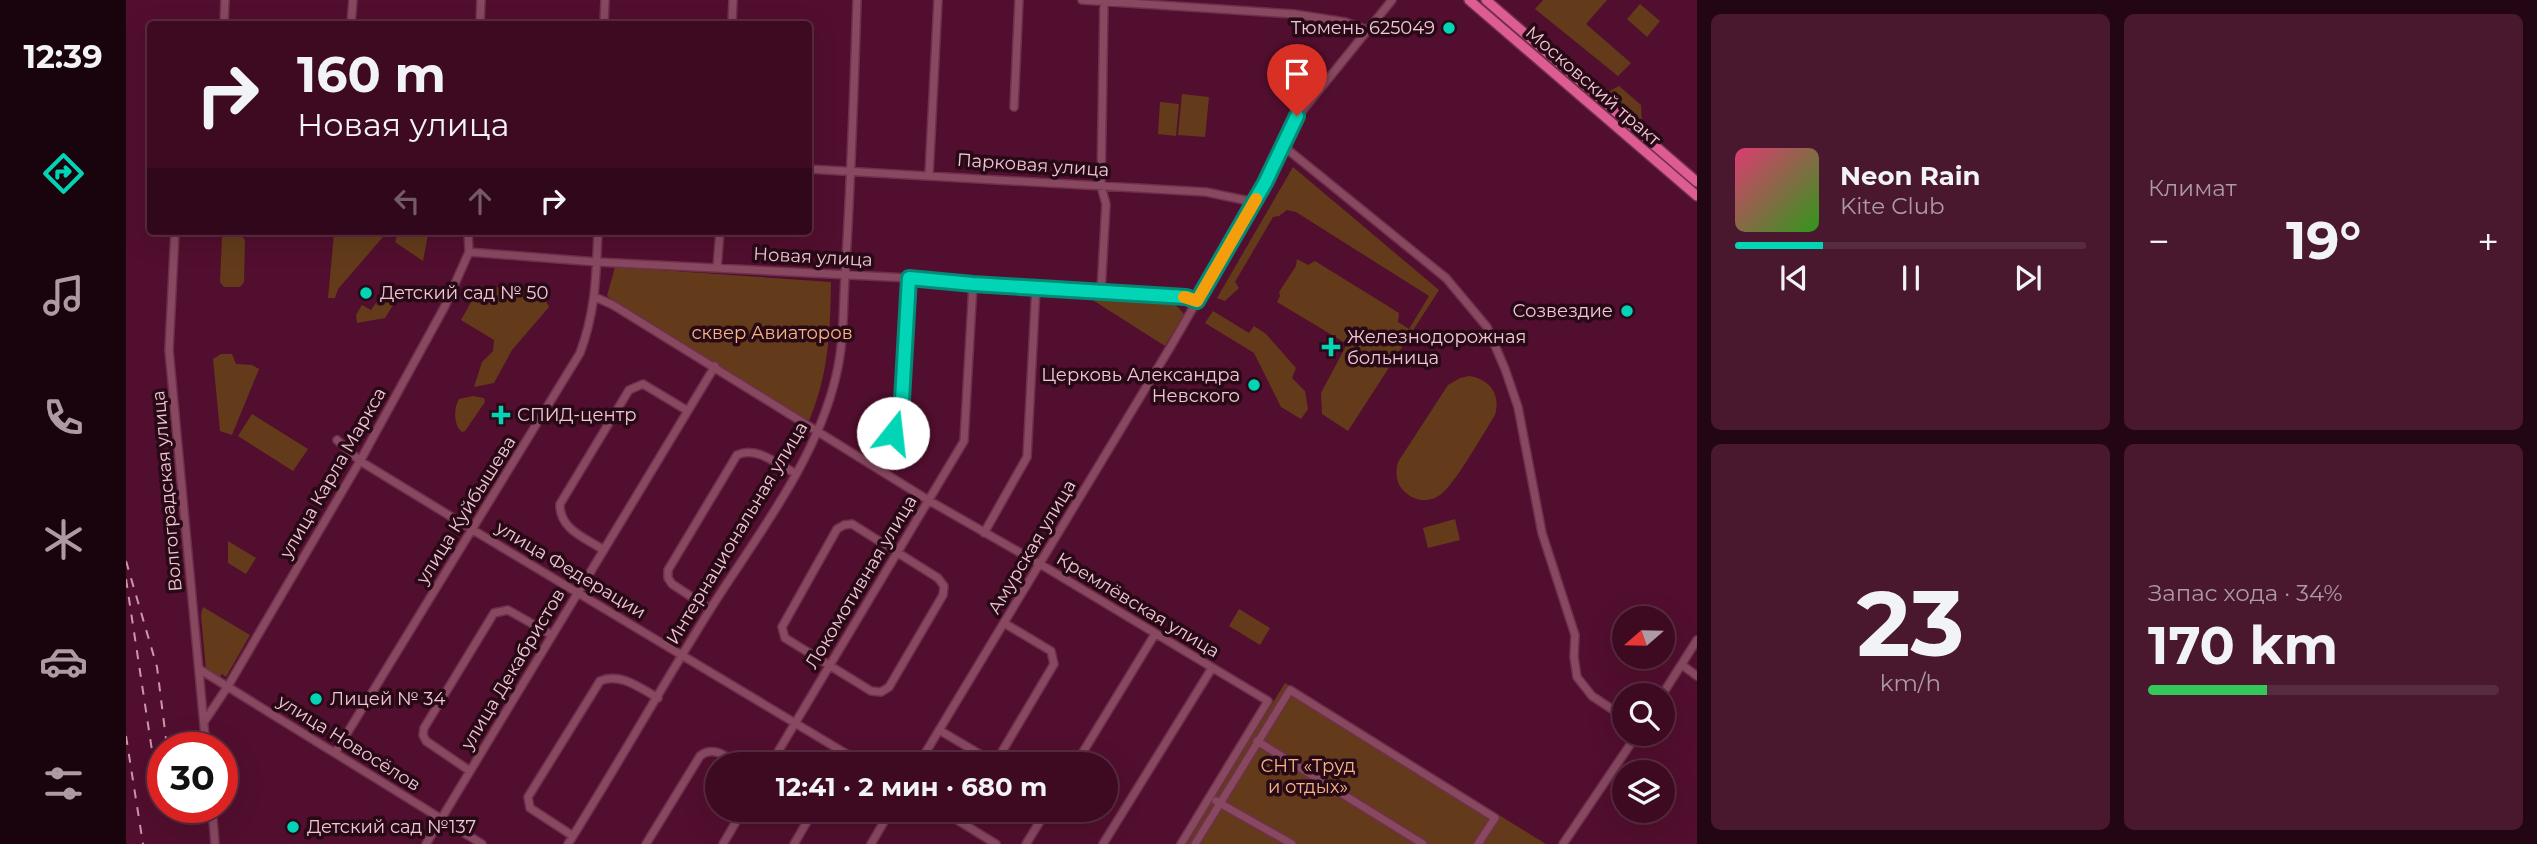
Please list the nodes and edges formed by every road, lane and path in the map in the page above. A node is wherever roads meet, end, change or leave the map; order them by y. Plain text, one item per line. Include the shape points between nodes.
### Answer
1 (225, 0) edge
2 (353, 0) edge
3 (481, 0) edge
4 (606, 0) edge
5 (733, 0) edge
6 (857, 0) edge
7 (939, 0) edge
8 (1019, 0) edge
9 (1082, 0) edge
10 (1392, 0) edge
11 (1469, 0) edge
12 (1486, 0) edge
13 (1104, 1) edge
14 (224, 21) edge
15 (351, 21) edge
16 (480, 21) edge
17 (604, 21) edge
18 (732, 21) edge
19 (1367, 30) junction
20 (1014, 107) dead end
21 (1282, 145) junction
22 (812, 169) edge
23 (851, 172) junction
24 (929, 175) junction
25 (1697, 182) edge
26 (1101, 186) junction
27 (1697, 196) edge
28 (1254, 202) junction
29 (175, 235) edge
30 (468, 235) edge
31 (597, 235) edge
32 (720, 235) edge
33 (470, 251) junction
34 (597, 262) junction
35 (717, 268) junction
36 (845, 274) junction
37 (909, 278) junction
38 (973, 284) junction
39 (1036, 287) junction
40 (1101, 291) junction
41 (595, 297) junction
42 (1197, 301) junction
43 (715, 366) junction
44 (688, 411) junction
45 (818, 430) junction
46 (337, 440) dead end
47 (360, 461) junction
48 (876, 467) junction
49 (795, 473) junction
50 (928, 500) junction
51 (473, 530) junction
52 (984, 533) junction
53 (604, 550) junction
54 (898, 551) junction
55 (1040, 564) junction
56 (578, 593) junction
57 (710, 609) junction
58 (1004, 623) junction
59 (1155, 634) junction
60 (552, 635) junction
61 (1697, 640) edge
62 (682, 654) junction
63 (1682, 665) junction
64 (830, 666) junction
65 (1212, 668) junction
66 (199, 669) junction
67 (1697, 676) edge
68 (1670, 683) edge
69 (228, 686) junction
70 (658, 698) junction
71 (1612, 709) edge
72 (204, 722) junction
73 (795, 724) junction
74 (939, 730) junction
75 (205, 732) edge
76 (1257, 741) junction
77 (1629, 746) edge
78 (718, 752) edge
79 (778, 752) edge
80 (843, 752) edge
81 (926, 752) edge
82 (1083, 752) edge
83 (335, 753) junction
84 (470, 771) junction
85 (1210, 797) junction
86 (1219, 803) junction
87 (441, 819) junction
88 (736, 822) edge
89 (807, 822) edge
90 (884, 822) edge
91 (960, 822) edge
92 (1039, 822) edge
93 (213, 823) edge
94 (573, 836) junction
95 (215, 844) edge
96 (426, 844) edge
97 (482, 844) edge
98 (568, 844) edge
99 (646, 844) edge
100 (723, 844) edge
101 (794, 844) edge
102 (871, 844) edge
103 (996, 844) edge
104 (1026, 844) edge
105 (1103, 844) edge
106 (1181, 844) edge
107 (1195, 844) edge
108 (1292, 844) edge
109 (1423, 844) edge
110 (1478, 844) edge
111 (1563, 844) edge

1 - 14 street
2 - 15 street
3 - 16 street
4 - 17 street
5 - 18 street
6 - 23 street, Интернациональная улица
7 - 24 street
8 - 20 street
9 - 13 street
10 - 19 street, Амурская улица
11 - 27 main road, Московский тракт
12 - 25 main road, Московский тракт
13 - 19 street via 1294,15
13 - 26 street
19 - 21 street, Амурская улица via 1297,116
21 - 28 street, Амурская улица
21 - 71 street via 1446,278 1487,327 1518,407 1545,544 1575,635 1577,677
22 - 23 street, Парковая улица
23 - 24 street, Парковая улица
23 - 36 street, Интернациональная улица
24 - 26 street, Парковая улица
26 - 28 street, Парковая улица via 1206,192
26 - 40 street via 1105,204
28 - 42 street, Амурская улица
29 - 66 street, Волгоградская улица via 169,350
30 - 33 street
31 - 34 street, улица Куйбышева
32 - 35 street
33 - 34 street, Новая улица
33 - 47 street, улица Карла Маркса via 446,306
34 - 35 street, Новая улица
34 - 41 street, улица Куйбышева
35 - 36 street, Новая улица
36 - 37 street, Новая улица
36 - 45 street, Интернациональная улица via 837,374
37 - 38 street, Новая улица
37 - 48 street via 901,417
38 - 39 street, Новая улица
38 - 50 street, Локомотивная улица via 964,441
39 - 40 street, Новая улица
39 - 52 street via 1027,457
40 - 42 street, Новая улица
41 - 43 street, Кремлёвская улица
41 - 51 street, улица Куйбышева via 580,353
42 - 55 street, Амурская улица
43 - 44 street, улица Декабристов
43 - 45 street, Кремлёвская улица
44 - 53 street, улица Декабристов
44 - 53 street via 643,384 629,390 560,505 564,524
45 - 48 street, Кремлёвская улица
45 - 49 street, Интернациональная улица
46 - 47 street, улица Федерации
47 - 51 street, улица Федерации
47 - 69 street, улица Карла Маркса
48 - 50 street, Кремлёвская улица
49 - 57 street, Интернациональная улица
49 - 57 street via 755,452 737,455 668,570 672,584
50 - 52 street, Кремлёвская улица
50 - 54 street, Локомотивная улица
51 - 56 street, улица Федерации
51 - 83 street, улица Куйбышева
52 - 55 street, Кремлёвская улица
53 - 56 street, улица Декабристов
54 - 64 street, Локомотивная улица
54 - 64 street via 944,586 889,687 871,691
54 - 64 street via 852,524 836,529 782,627 785,638
55 - 58 street, Амурская улица
55 - 59 street, Кремлёвская улица
56 - 60 street, улица Декабристов
56 - 62 street, улица Федерации
57 - 62 street, Интернациональная улица
58 - 74 street, Амурская улица
58 - 74 street via 1051,650 1054,664 1000,755 988,759
59 - 65 street, Кремлёвская улица
59 - 82 street
60 - 84 street, улица Декабристов
60 - 84 street via 508,610 494,613 431,716 422,735 426,741
61 - 63 street
62 - 70 street, Интернациональная улица
62 - 73 street, улица Федерации
63 - 67 street
63 - 68 street
64 - 73 street, Локомотивная улица
65 - 85 street, Кремлёвская улица via 1268,701
65 - 105 street
66 - 69 street, улица Новосёлов
66 - 72 street, Волгоградская улица
69 - 72 street, улица Карла Маркса
69 - 83 street, улица Новосёлов
70 - 94 street, Интернациональная улица
70 - 94 street via 618,677 600,681 528,797 530,808
72 - 75 street, Волгоградская улица
73 - 79 street, Локомотивная улица
73 - 80 street, улица Федерации
74 - 81 street, Амурская улица
76 - 86 street
76 - 109 street
76 - 110 street via 1290,690 1495,818
77 - 111 street
78 - 99 street via 699,756
83 - 87 street, улица Новосёлов
84 - 87 street, улица Декабристов
85 - 86 street
85 - 106 street
86 - 107 street
86 - 108 street
87 - 96 street, улица Декабристов
87 - 97 street, улица Новосёлов
88 - 100 street
89 - 101 street
90 - 102 street
91 - 103 street
92 - 104 street
93 - 95 street
94 - 98 street, Интернациональная улица

